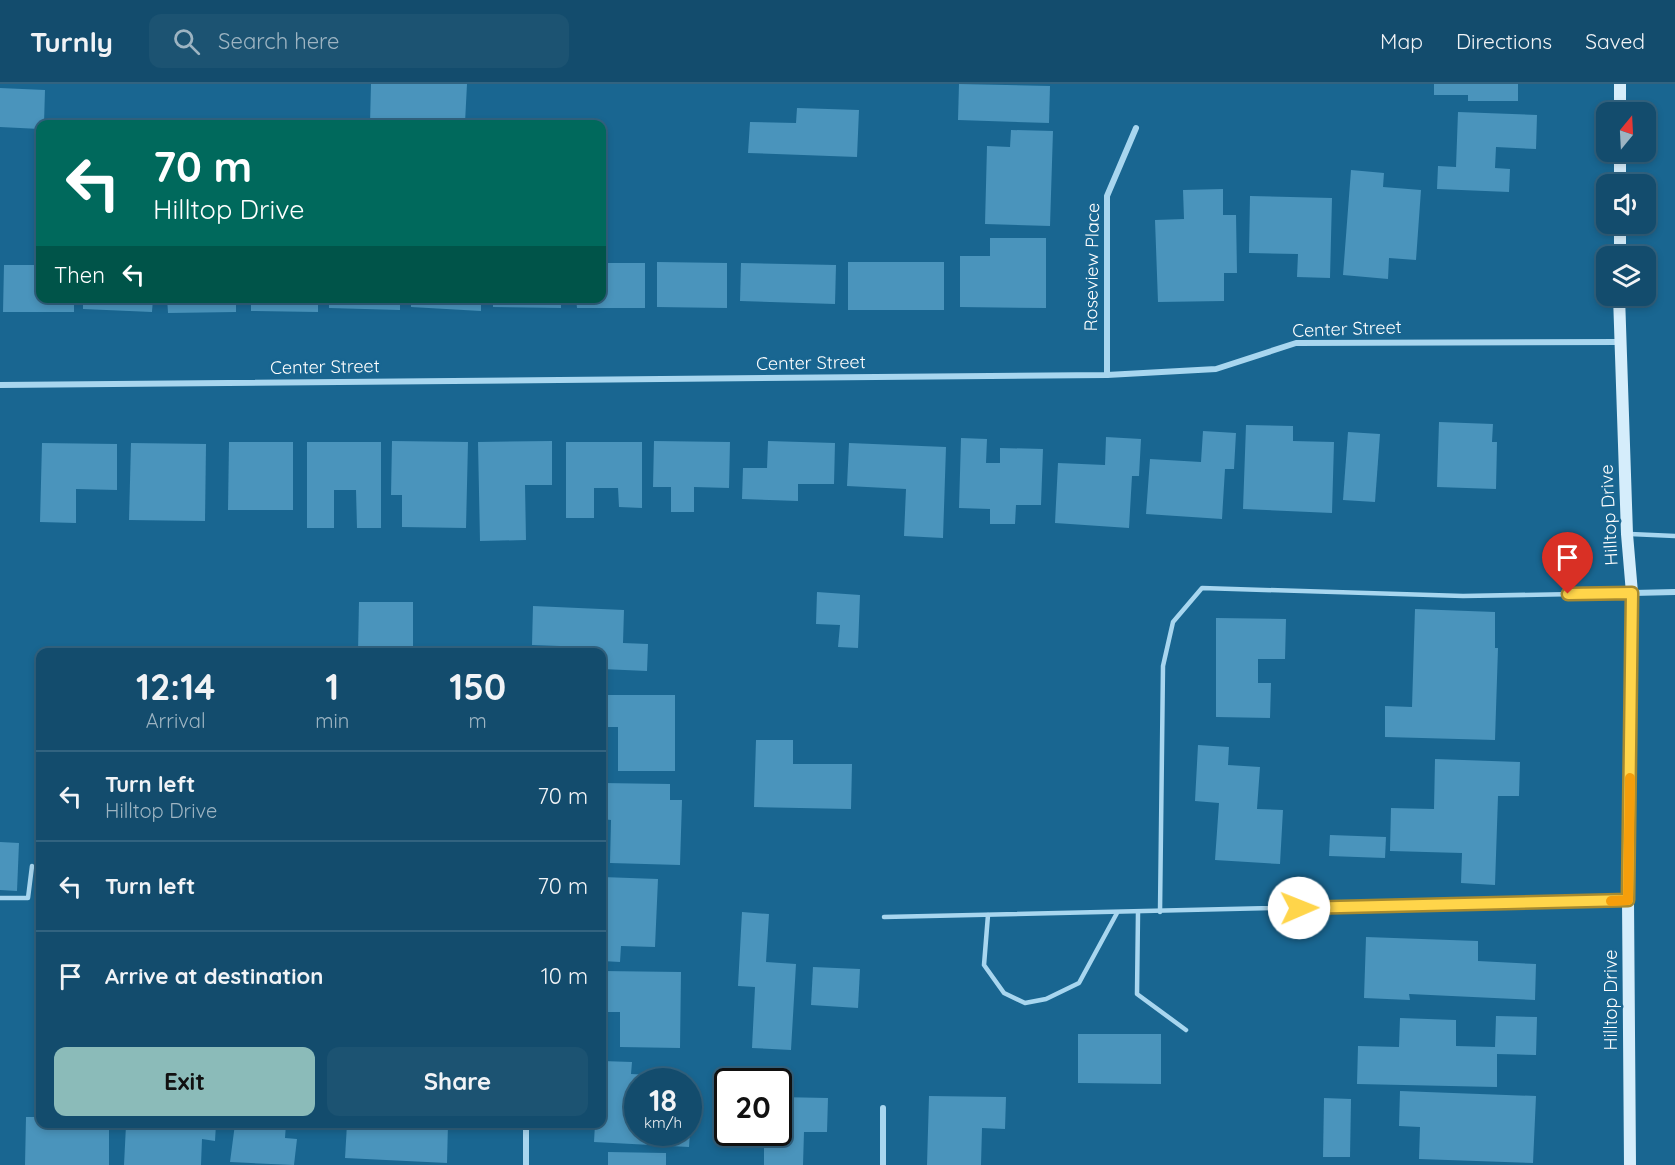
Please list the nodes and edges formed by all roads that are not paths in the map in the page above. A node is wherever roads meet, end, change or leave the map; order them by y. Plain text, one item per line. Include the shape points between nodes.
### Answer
1 (1620, 84) edge
2 (1620, 102) edge
3 (1136, 129) dead end
4 (1619, 306) edge
5 (1619, 342) junction
6 (1107, 375) junction
7 (0, 385) edge
8 (1627, 534) junction
9 (1675, 536) edge
10 (1675, 592) edge
11 (1632, 593) junction
12 (32, 866) dead end
13 (0, 898) edge
14 (1628, 900) junction
15 (1138, 912) junction
16 (1160, 912) junction
17 (1117, 913) junction
18 (988, 915) junction
19 (884, 917) dead end
20 (1186, 1030) dead end
21 (883, 1108) dead end
22 (526, 1128) edge
23 (526, 1165) edge
24 (883, 1165) edge
25 (1630, 1165) edge

1 - 2 main road
3 - 6 street, Roseview Place via 1107,196
4 - 5 main road, Hilltop Drive
5 - 6 street, Center Street via 1296,343 1216,369
5 - 8 main road, Hilltop Drive
6 - 7 street, Center Street
8 - 9 lane
8 - 11 main road, Hilltop Drive
10 - 11 street
11 - 14 main road, Hilltop Drive
11 - 16 lane via 1462,596 1203,588 1173,622 1163,666
12 - 13 lane via 28,898
14 - 16 lane
14 - 25 main road, Hilltop Drive
15 - 16 lane
15 - 17 lane
15 - 20 lane via 1137,994
17 - 18 lane
17 - 18 lane via 1078,983 1046,999 1025,1003 1004,993 984,965
18 - 19 lane
21 - 24 street
22 - 23 street

